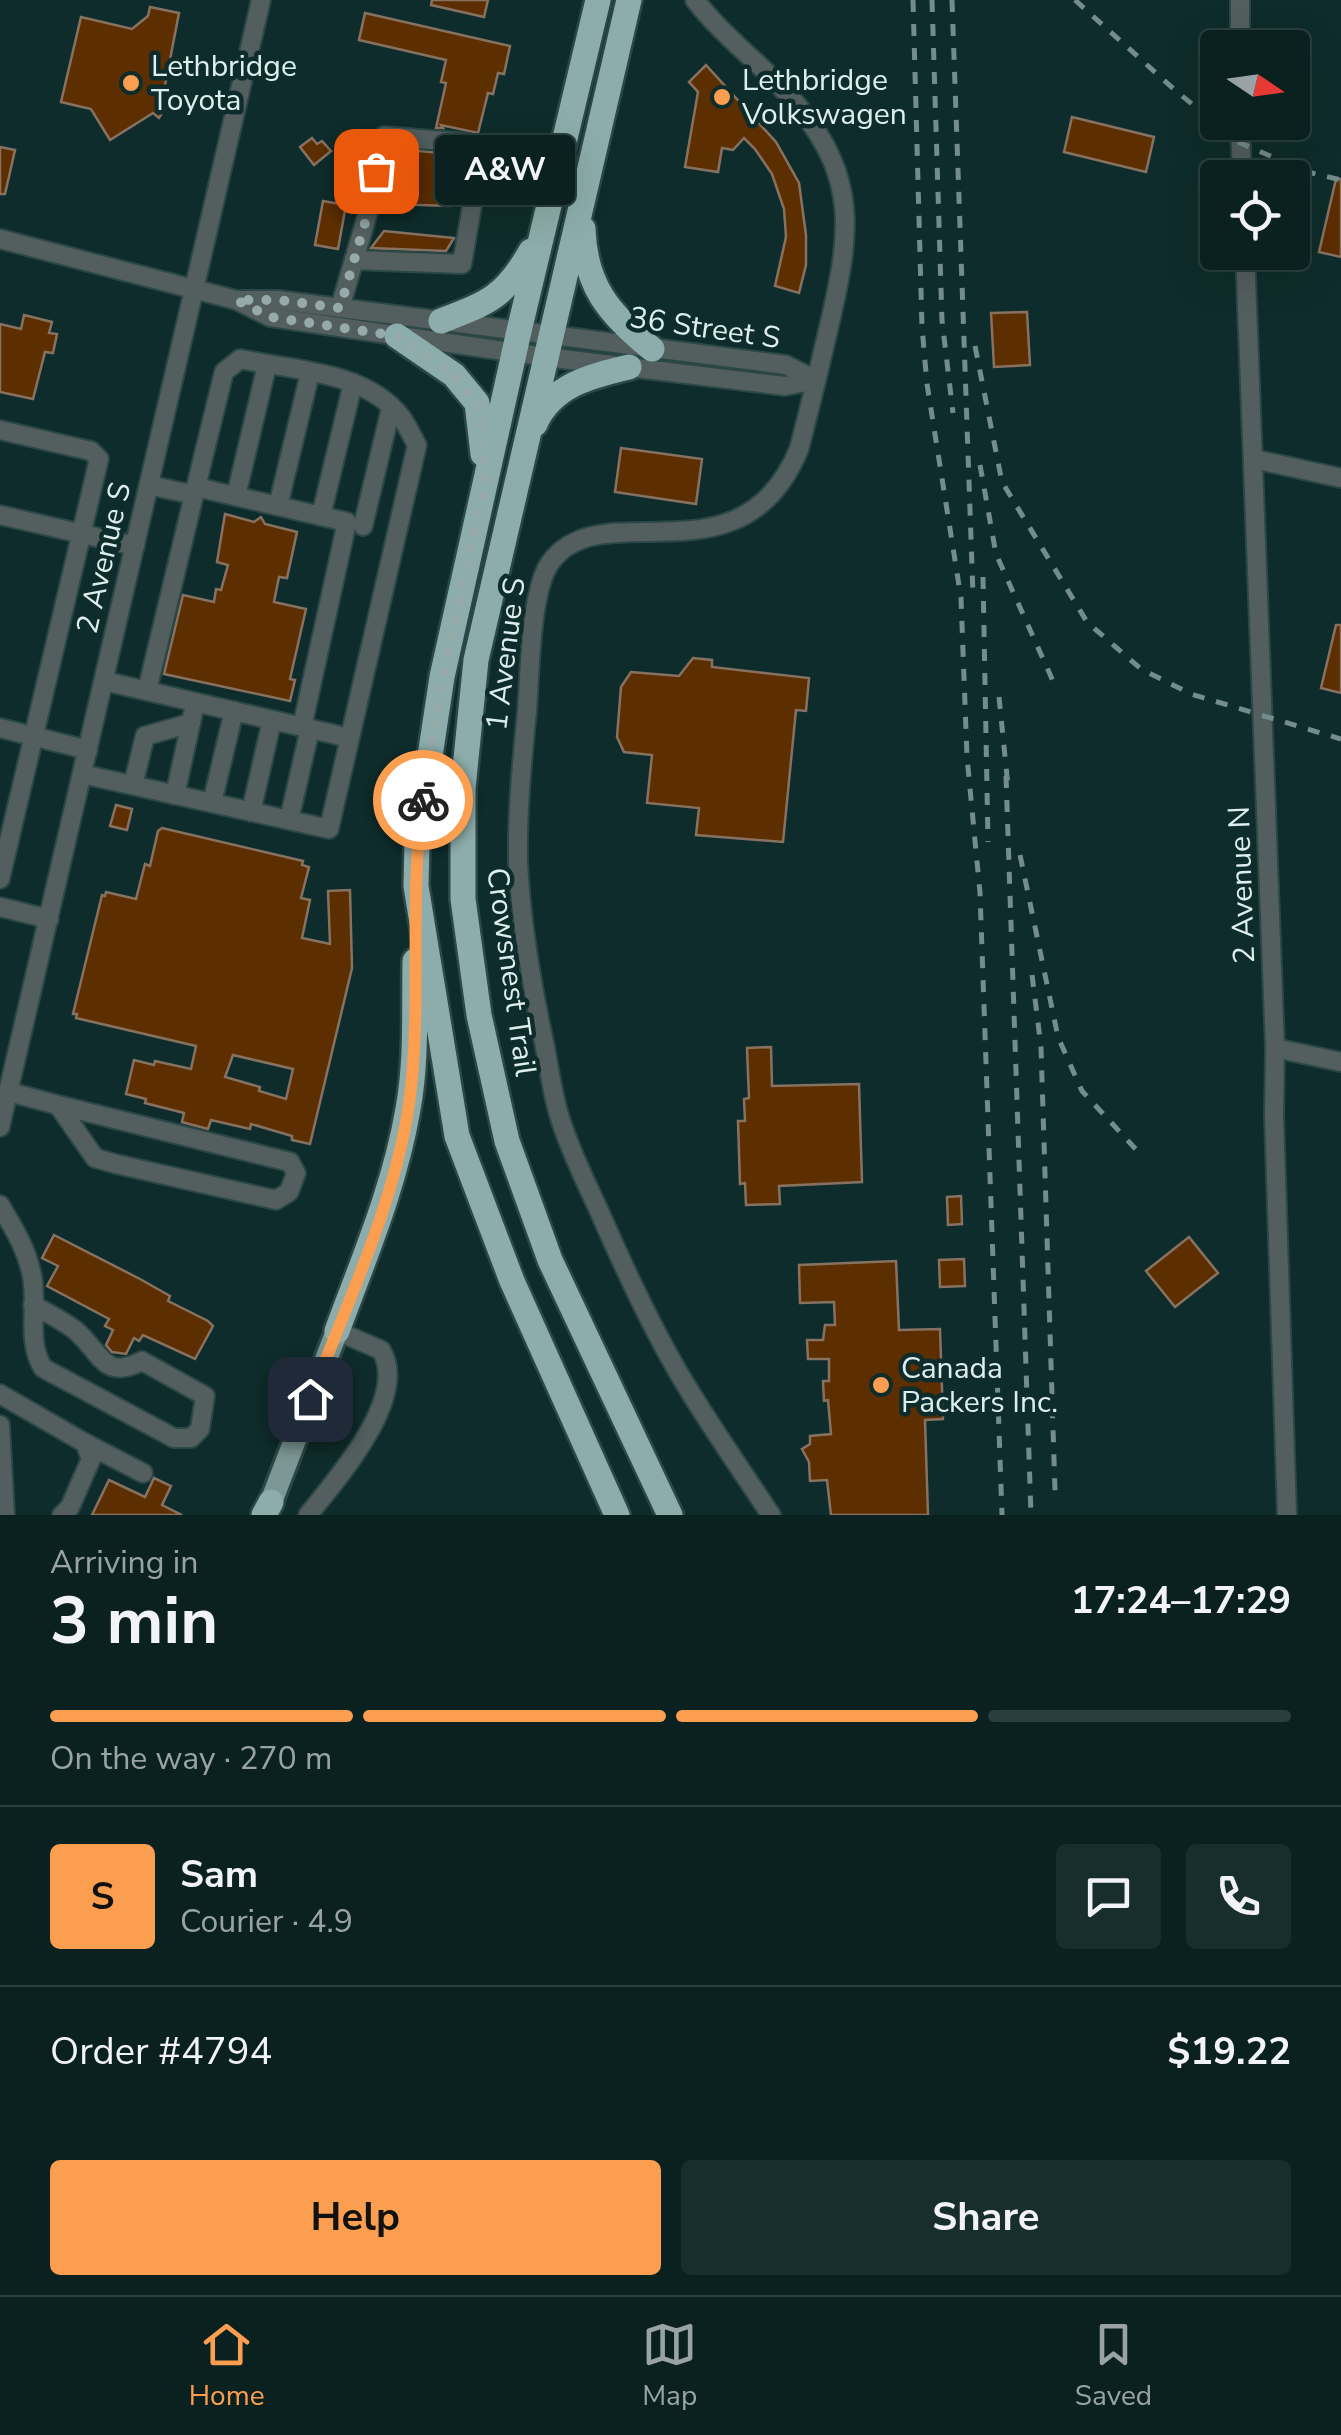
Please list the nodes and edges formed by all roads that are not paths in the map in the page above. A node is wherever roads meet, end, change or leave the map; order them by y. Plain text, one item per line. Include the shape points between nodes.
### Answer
1 (261, 0) edge
2 (598, 0) edge
3 (629, 0) edge
4 (695, 0) edge
5 (1240, 0) edge
6 (1240, 30) edge
7 (587, 180) junction
8 (543, 230) junction
9 (0, 239) edge
10 (354, 260) junction
11 (1246, 270) edge
12 (194, 289) junction
13 (236, 300) junction
14 (340, 308) junction
15 (442, 321) junction
16 (397, 336) junction
17 (516, 342) junction
18 (548, 347) junction
19 (652, 348) junction
20 (267, 364) junction
21 (629, 368) junction
22 (310, 373) junction
23 (816, 380) junction
24 (353, 383) junction
25 (392, 408) junction
26 (0, 430) edge
27 (523, 452) junction
28 (1254, 459) junction
29 (1341, 478) edge
30 (485, 484) junction
31 (149, 485) junction
32 (195, 491) junction
33 (236, 496) junction
34 (278, 506) junction
35 (0, 515) edge
36 (322, 516) junction
37 (355, 524) junction
38 (396, 533) junction
39 (81, 534) junction
40 (135, 546) junction
41 (104, 681) junction
42 (147, 691) junction
43 (196, 702) junction
44 (234, 711) junction
45 (272, 720) junction
46 (191, 723) junction
47 (0, 728) edge
48 (306, 728) junction
49 (34, 736) junction
50 (350, 738) junction
51 (88, 750) junction
52 (82, 774) junction
53 (133, 785) junction
54 (175, 794) junction
55 (212, 803) junction
56 (251, 812) junction
57 (288, 820) junction
58 (0, 879) edge
59 (416, 886) junction
60 (0, 908) edge
61 (49, 918) junction
62 (1275, 1048) junction
63 (1341, 1062) edge
64 (9, 1092) junction
65 (58, 1105) junction
66 (0, 1127) edge
67 (0, 1205) edge
68 (33, 1305) junction
69 (336, 1330) junction
70 (0, 1394) edge
71 (0, 1425) edge
72 (86, 1443) junction
73 (143, 1472) dead end
74 (267, 1511) edge
75 (670, 1512) edge
76 (6, 1515) edge
77 (62, 1515) edge
78 (308, 1515) edge
79 (617, 1515) edge
80 (771, 1515) edge
81 (1287, 1515) edge

1 - 12 street, 2 Avenue S
2 - 8 highway
3 - 7 highway, Crowsnest Trail
4 - 23 street, 1 Avenue S via 802,111 840,183 845,258
5 - 6 street
7 - 18 highway, Crowsnest Trail
7 - 19 highway via 586,266 603,302
8 - 15 highway via 519,272 492,301
8 - 17 highway
9 - 12 street
10 - 10 street via 462,264 481,154 468,143 384,136
10 - 14 street
11 - 28 street, 2 Avenue N
12 - 13 street
12 - 31 street, 2 Avenue S
13 - 14 street
13 - 16 street via 270,317
14 - 15 street
15 - 17 street
16 - 17 street
16 - 30 highway via 454,375 478,403
17 - 18 street
17 - 30 highway
18 - 19 street, 36 Street S
18 - 21 street, 36 Street S
18 - 27 highway, Crowsnest Trail
19 - 23 street, 36 Street S via 786,365
20 - 22 street
20 - 32 street via 240,359 224,372
20 - 33 street
21 - 23 street, 36 Street S via 785,386
21 - 27 highway via 564,389 540,414
22 - 24 street
22 - 34 street
23 - 80 street, 1 Avenue S via 794,463 752,511 702,530 584,538 564,546 548,565 538,591 518,861 528,967 559,1116 684,1382
24 - 25 street
24 - 36 street
25 - 37 street
25 - 38 street via 417,445
26 - 39 street via 91,451 99,459
27 - 75 highway, Crowsnest Trail via 479,642 468,728 461,840 470,962 490,1074 523,1187 558,1277
28 - 29 street
28 - 62 street, 2 Avenue N
30 - 59 highway via 442,677
31 - 32 street
31 - 40 street, 2 Avenue S
32 - 33 street
32 - 42 street
33 - 34 street
34 - 36 street
35 - 39 street
36 - 37 street
37 - 38 street
37 - 48 street
38 - 50 street
39 - 40 street
39 - 49 street
40 - 41 street, 2 Avenue S
41 - 42 street
41 - 51 street, 2 Avenue S
42 - 43 street
43 - 44 street
43 - 46 street
44 - 45 street
44 - 55 street
45 - 48 street
45 - 56 street
46 - 53 street via 145,736
46 - 54 street
47 - 49 street
48 - 50 street
48 - 57 street
49 - 51 street
49 - 58 street
50 - 57 street via 329,829
51 - 52 street, 2 Avenue S
52 - 53 street
52 - 61 street, 2 Avenue S
53 - 54 street
54 - 55 street
55 - 56 street
56 - 57 street
59 - 69 highway via 409,1104 388,1192
59 - 79 highway via 457,1136 512,1281
60 - 61 street
61 - 64 street, 2 Avenue S
62 - 63 street
62 - 81 street, 2 Avenue N
64 - 65 street
64 - 66 street, 2 Avenue S
65 - 65 street via 95,1158 276,1200 290,1192 296,1173 290,1162
67 - 68 street via 24,1246
68 - 68 street via 34,1354 43,1368 174,1438 192,1438 200,1429 204,1396 142,1362 126,1370 112,1367 76,1330
69 - 74 main road
69 - 78 street via 381,1350 387,1386 368,1433
70 - 72 street
71 - 76 street
72 - 73 street
72 - 77 street via 91,1459

